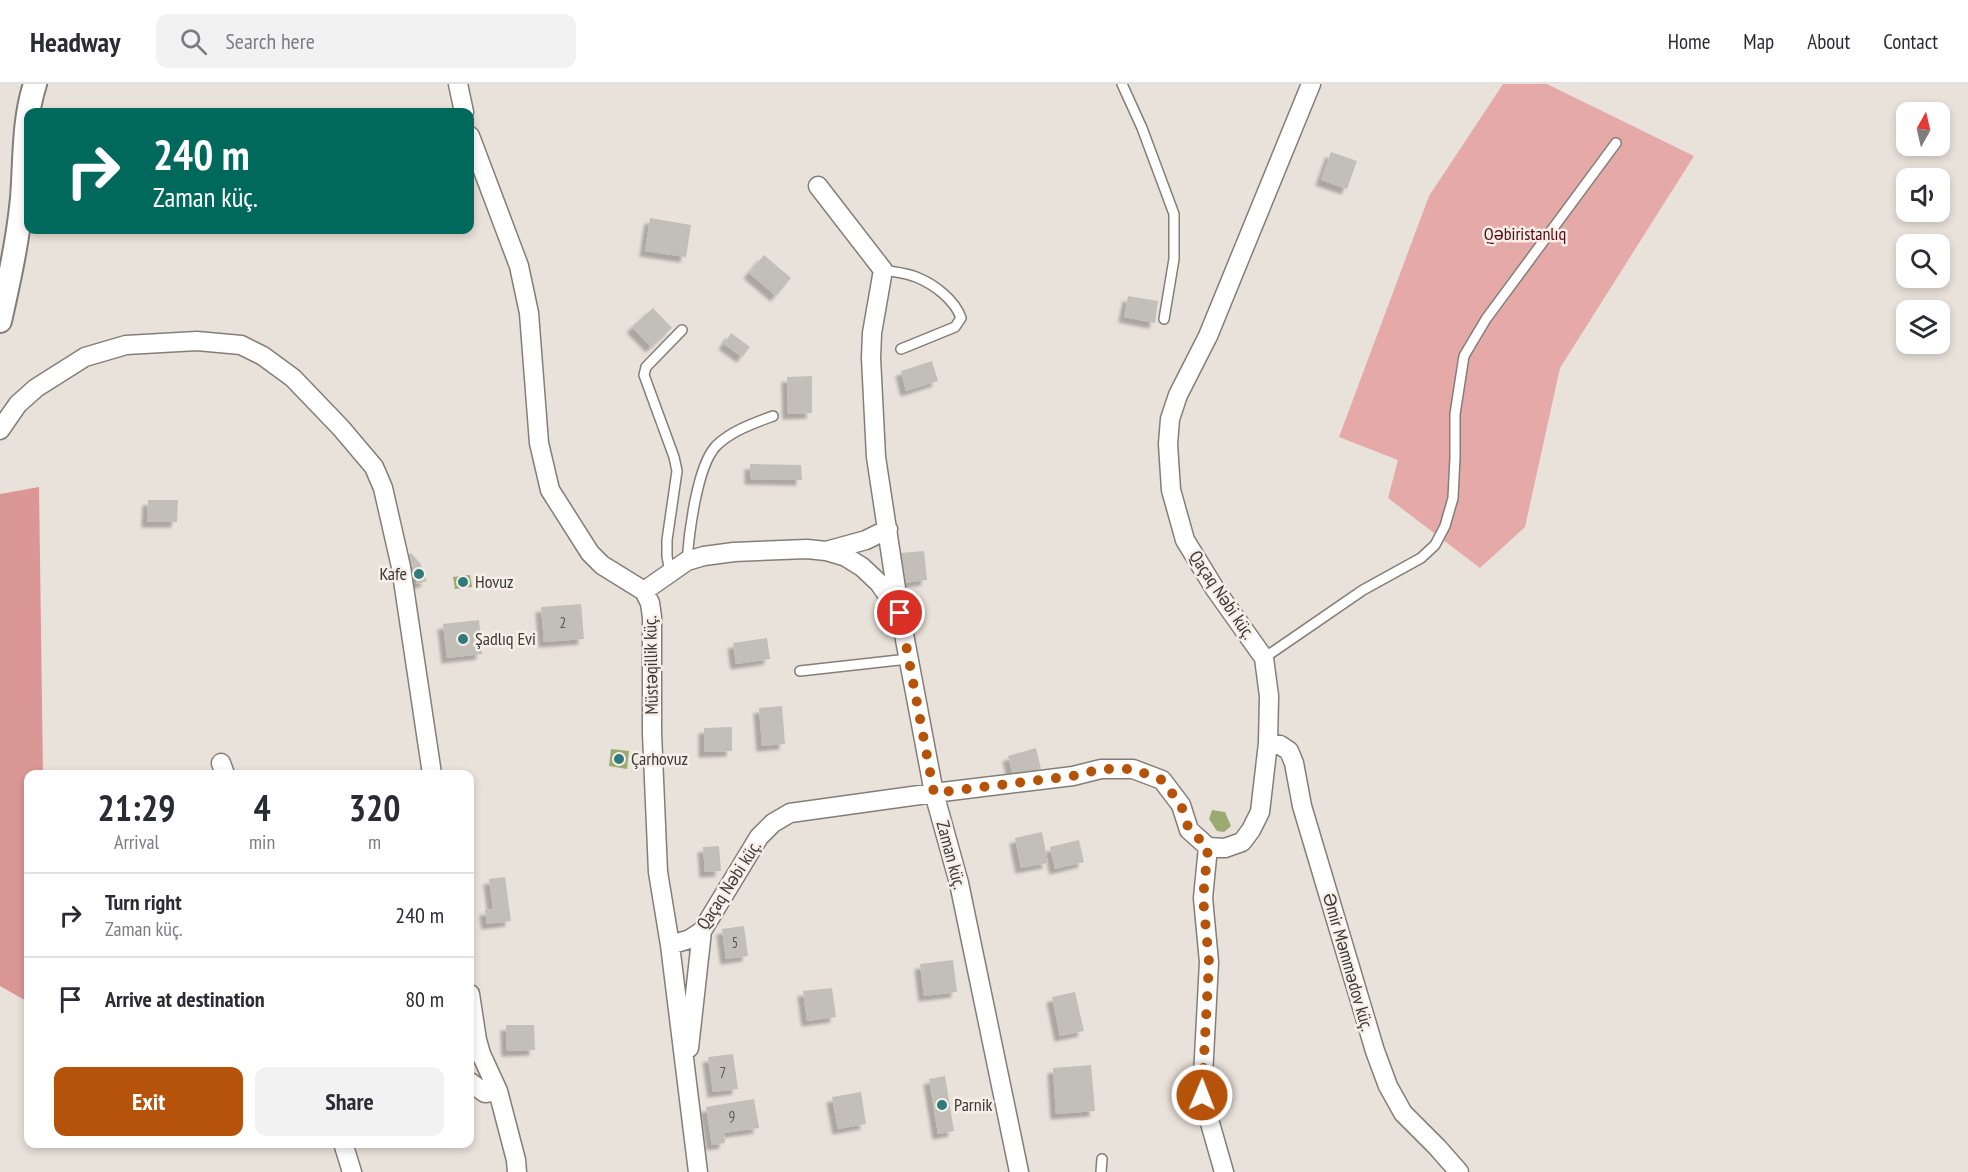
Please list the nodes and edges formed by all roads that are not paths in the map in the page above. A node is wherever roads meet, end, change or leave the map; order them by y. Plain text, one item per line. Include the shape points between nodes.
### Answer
1 (34, 84) edge
2 (458, 84) edge
3 (1122, 84) edge
4 (1311, 84) edge
5 (29, 108) edge
6 (463, 108) edge
7 (1616, 144) dead end
8 (474, 147) edge
9 (24, 162) edge
10 (818, 186) dead end
11 (884, 270) junction
12 (1164, 319) dead end
13 (0, 321) edge
14 (682, 330) dead end
15 (901, 350) dead end
16 (773, 416) dead end
17 (0, 430) edge
18 (888, 529) junction
19 (826, 551) junction
20 (687, 561) junction
21 (670, 573) junction
22 (644, 591) junction
23 (900, 613) junction
24 (1264, 658) junction
25 (908, 659) junction
26 (800, 671) dead end
27 (1268, 743) junction
28 (431, 770) edge
29 (934, 793) junction
30 (1208, 847) junction
31 (702, 930) junction
32 (670, 945) junction
33 (474, 1016) edge
34 (684, 1058) junction
35 (474, 1085) edge
36 (498, 1091) junction
37 (345, 1148) edge
38 (1102, 1159) dead end
39 (352, 1172) edge
40 (517, 1172) edge
41 (698, 1172) edge
42 (1019, 1172) edge
43 (1101, 1172) edge
44 (1224, 1172) edge
45 (1459, 1172) edge

1 - 5 street
2 - 6 street
3 - 12 lane via 1174,214 1174,259
4 - 24 street, Qaçaq Nəbi küç. via 1170,419 1171,490 1185,540
7 - 24 lane via 1486,319 1464,356 1456,394 1453,498 1435,545 1421,558 1363,590
8 - 22 street, Müstəqillik küç. via 519,266 529,313 539,443 550,490 590,553
9 - 13 street via 12,268
10 - 11 street
11 - 15 lane via 917,277 935,288 957,306 961,318 955,327
11 - 18 street via 871,358 876,457
14 - 21 lane via 646,367 644,375 677,471 667,540
16 - 20 lane via 728,436 715,448 693,511
17 - 28 street via 18,404 36,388 85,357 126,345 197,341 241,345 293,378 374,467 383,488 401,567
18 - 19 street via 866,540
18 - 23 street
19 - 20 street, Zaman küç. via 734,552
19 - 23 street, Zaman küç. via 862,567 879,582
20 - 21 street, Zaman küç.
21 - 22 street, Zaman küç.
22 - 32 street, Müstəqillik küç. via 651,617 658,872
23 - 25 street, Zaman küç.
24 - 27 street, Qaçaq Nəbi küç. via 1269,696
25 - 26 lane
25 - 29 street, Zaman küç.
27 - 30 street, Qaçaq Nəbi küç. via 1260,812 1251,830 1242,842 1225,848
27 - 45 street, Əmir Məmmədov küç. via 1289,751 1294,763 1302,806 1388,1086 1403,1113
29 - 30 street, Qaçaq Nəbi küç. via 1101,769 1133,769 1162,780 1181,805 1189,830
29 - 31 street, Qaçaq Nəbi küç. via 790,813 773,823 759,837
29 - 42 street, Zaman küç. via 959,883
30 - 44 street via 1203,898 1209,962 1202,1095
31 - 32 street, Qaçaq Nəbi küç. via 690,939
31 - 34 street via 690,1047
32 - 34 street, Müstəqillik küç.
33 - 36 street via 481,1054
34 - 41 street, Müstəqillik küç.
35 - 36 street via 485,1093
36 - 40 street
37 - 39 street
38 - 43 lane

